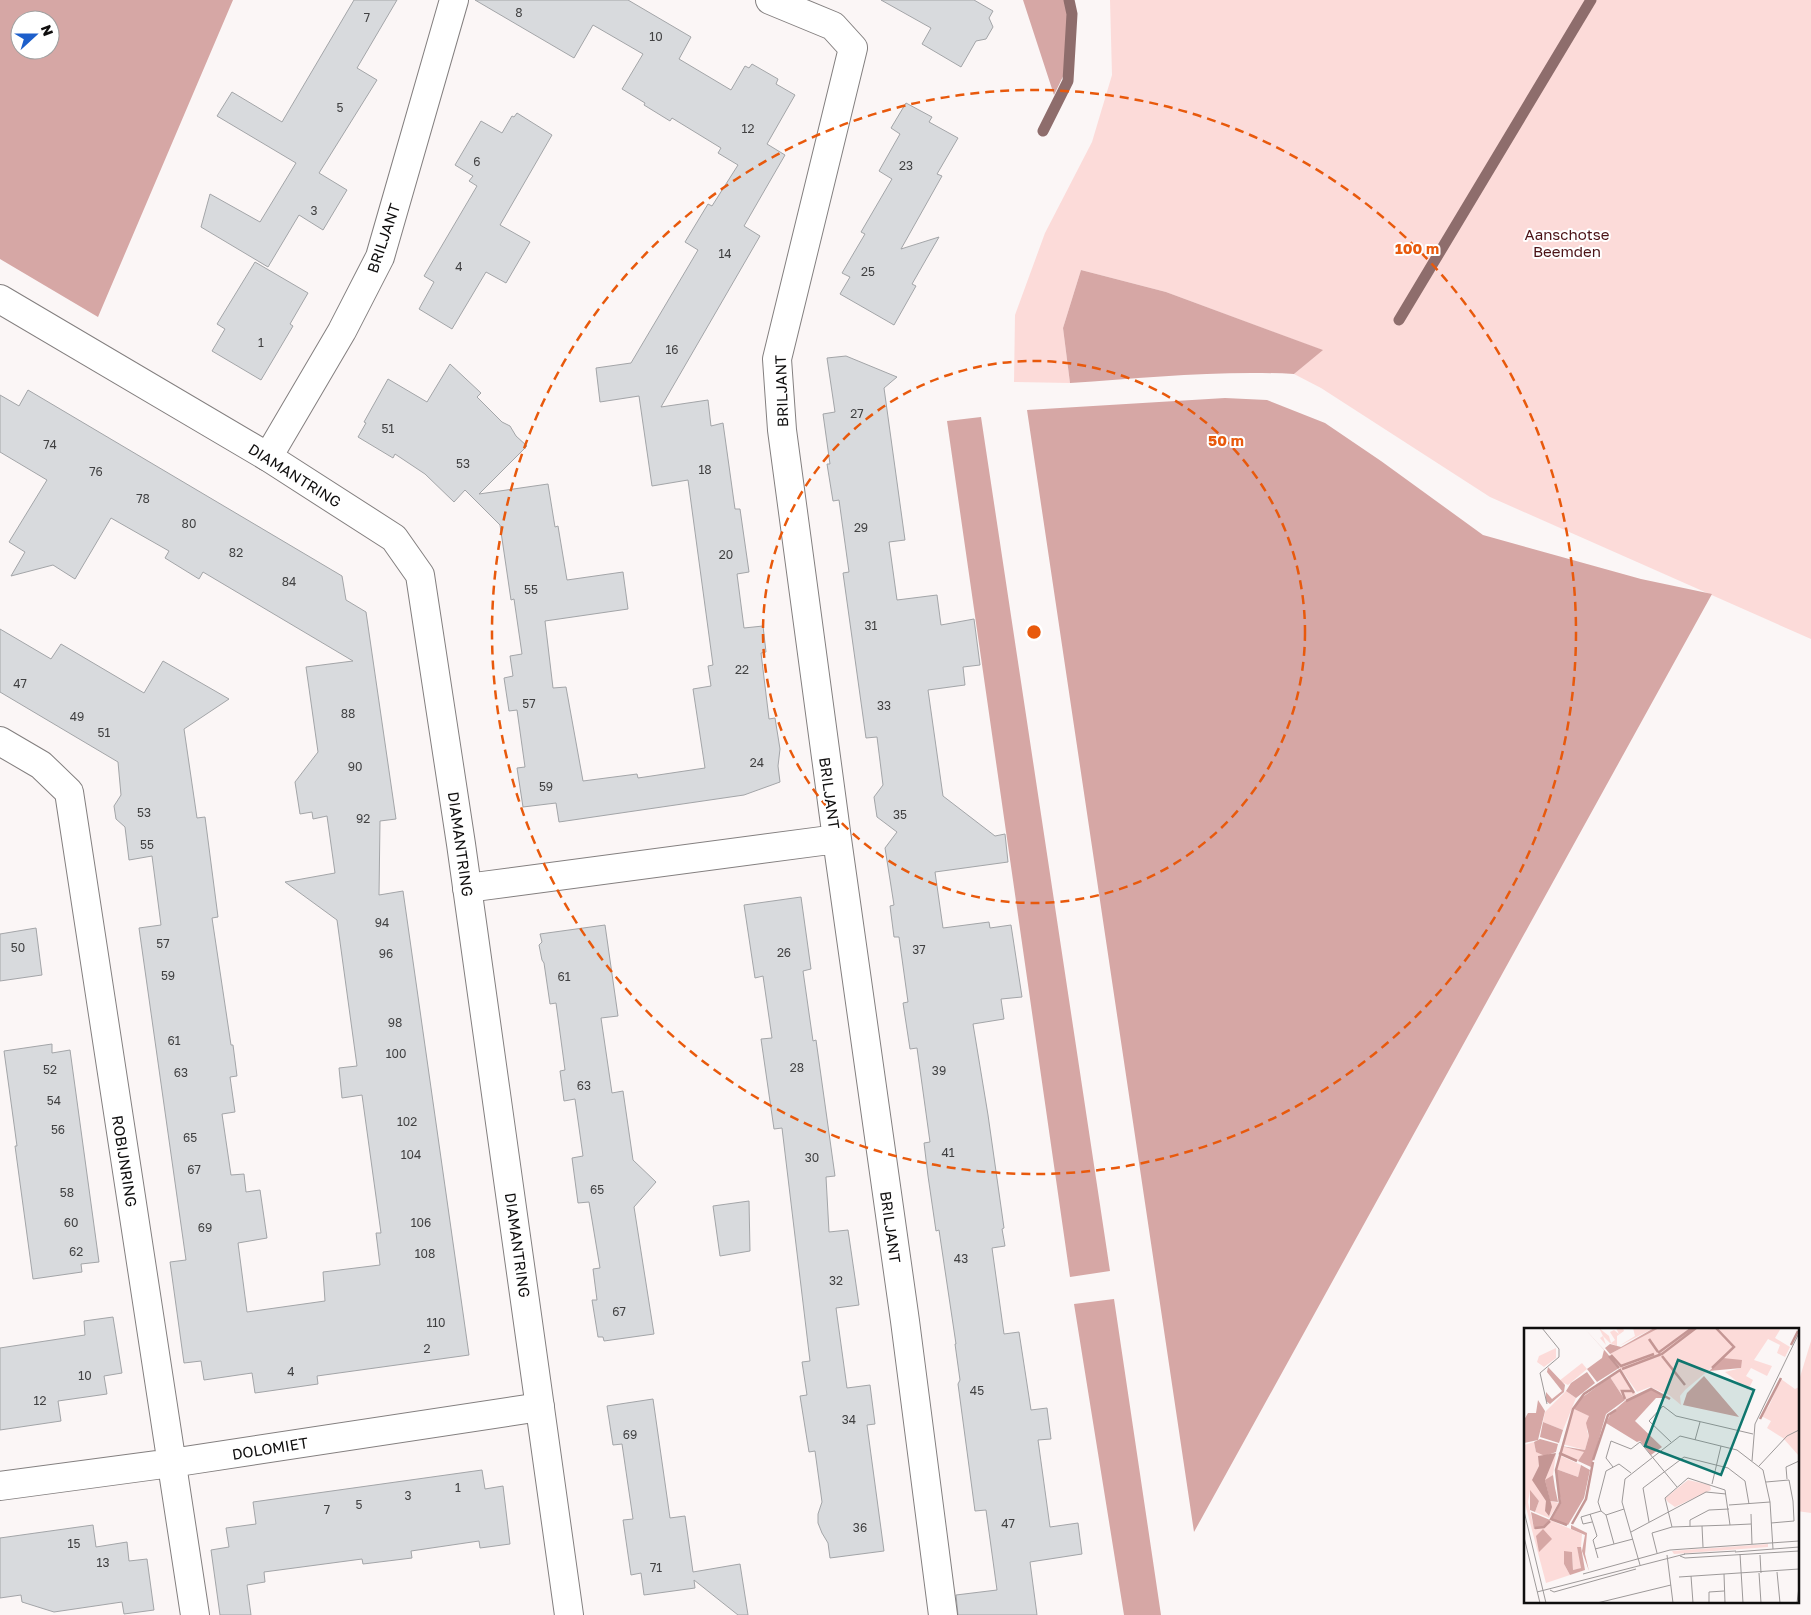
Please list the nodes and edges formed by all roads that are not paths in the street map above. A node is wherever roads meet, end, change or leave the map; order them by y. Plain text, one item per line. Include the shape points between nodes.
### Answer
1 (454, 0) edge
2 (770, 0) edge
3 (0, 299) edge
4 (268, 458) junction
5 (0, 741) edge
6 (836, 839) junction
7 (466, 888) junction
8 (540, 1406) junction
9 (171, 1463) junction
10 (0, 1486) edge
11 (195, 1615) edge
12 (569, 1615) edge
13 (943, 1615) edge

1 - 4 street, BRILJANT via 380,258 342,331
2 - 6 street, BRILJANT via 833,26 854,48 777,359 782,430
3 - 4 street, DIAMANTRING
4 - 7 street, DIAMANTRING via 394,538 420,574
5 - 9 street, ROBIJNRING via 41,765 69,792
6 - 7 street, BRILJANT
6 - 13 street, BRILJANT via 905,1321
7 - 8 street, DIAMANTRING
8 - 9 street, DOLOMIET
8 - 12 street, DIAMANTRING
9 - 10 street, DOLOMIET
9 - 11 street, ROBIJNRING

